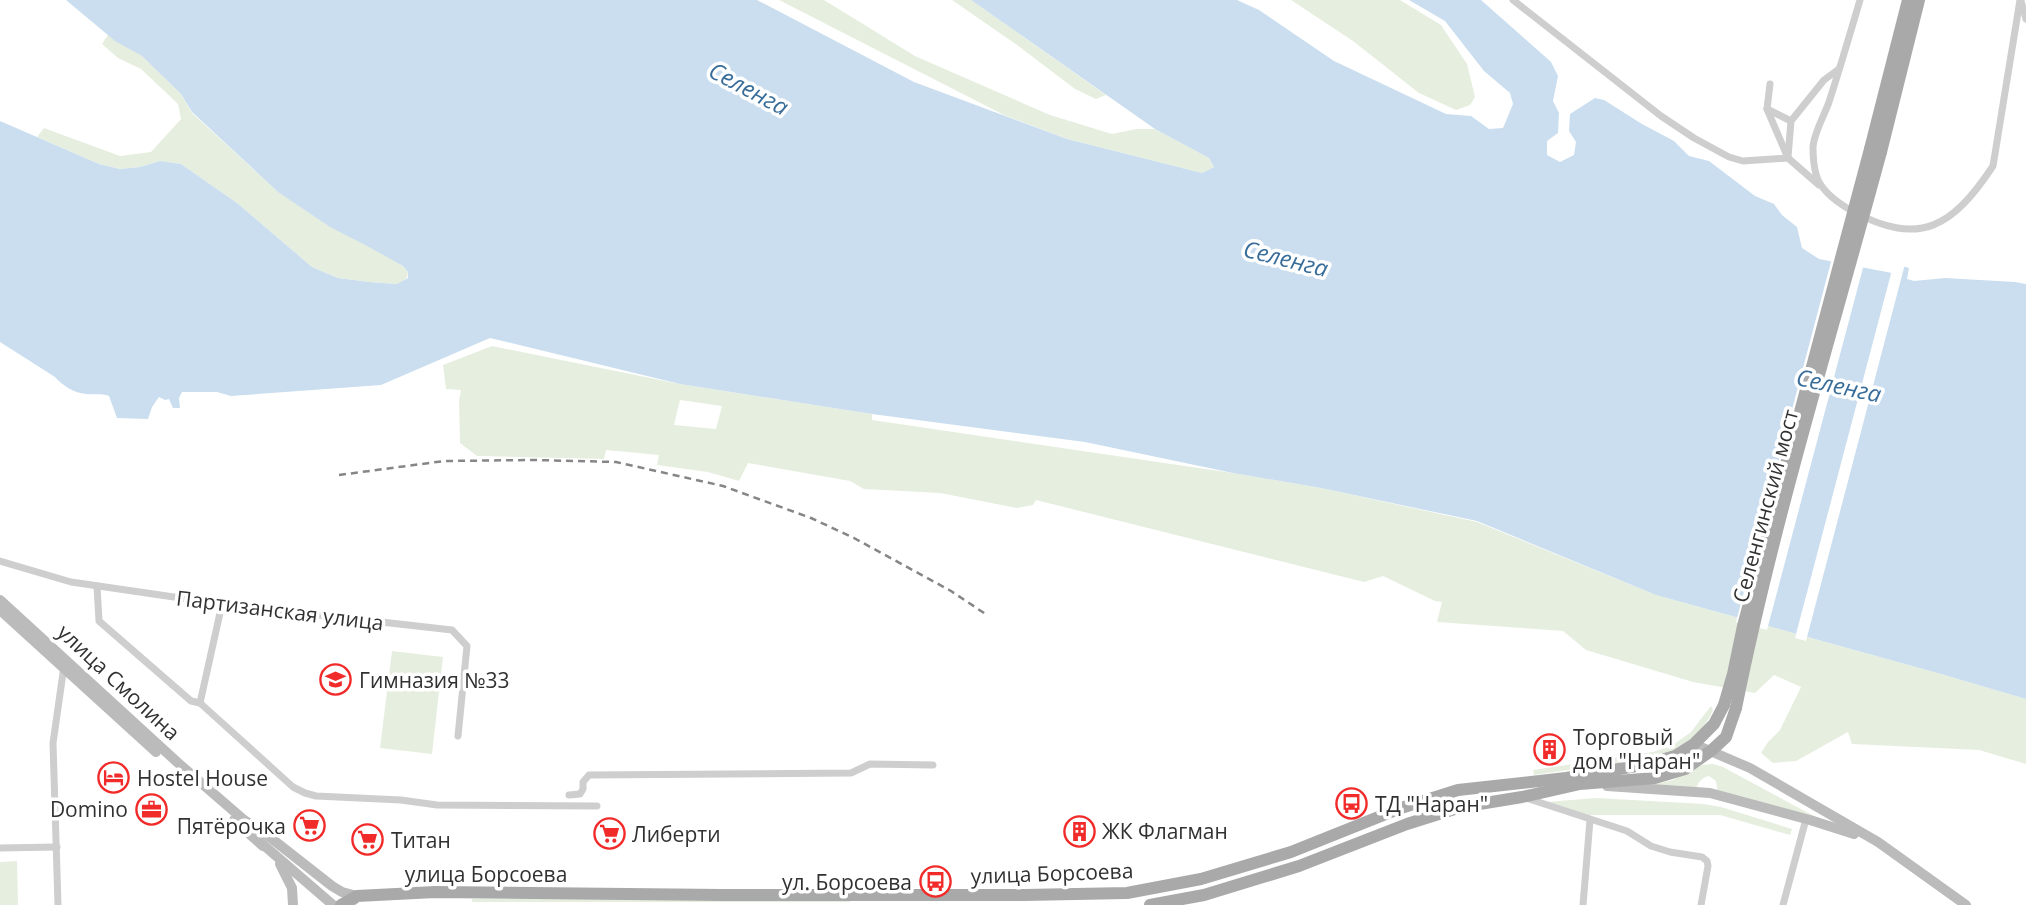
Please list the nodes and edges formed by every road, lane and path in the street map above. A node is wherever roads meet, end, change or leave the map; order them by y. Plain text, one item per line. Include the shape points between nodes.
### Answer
1 (1513, 0) edge
2 (1860, 0) edge
3 (1908, 0) edge
4 (1919, 0) edge
5 (2023, 0) edge
6 (2026, 19) edge
7 (1840, 69) junction
8 (1770, 84) dead end
9 (1767, 109) junction
10 (1791, 121) junction
11 (1875, 151) junction
12 (1788, 158) junction
13 (1822, 187) junction
14 (4, 562) edge
15 (0, 568) edge
16 (97, 586) junction
17 (0, 600) edge
18 (222, 604) junction
19 (0, 610) edge
20 (64, 664) junction
21 (200, 703) junction
22 (1730, 707) junction
23 (458, 736) dead end
24 (1726, 737) junction
25 (1694, 744) junction
26 (1712, 750) junction
27 (1726, 757) junction
28 (933, 765) dead end
29 (1580, 784) junction
30 (569, 795) dead end
31 (1522, 797) junction
32 (597, 806) dead end
33 (1807, 819) junction
34 (244, 820) junction
35 (1590, 820) junction
36 (1878, 842) junction
37 (263, 846) junction
38 (57, 847) junction
39 (0, 848) edge
40 (274, 856) junction
41 (466, 899) edge
42 (354, 900) edge
43 (1054, 900) edge
44 (58, 905) edge
45 (293, 905) edge
46 (333, 905) edge
47 (341, 905) edge
48 (1150, 905) edge
49 (1583, 905) edge
50 (1701, 905) edge
51 (1783, 905) edge
52 (1966, 905) edge

1 - 12 street via 1694,138 1743,161
2 - 7 street
3 - 11 main road
4 - 11 main road
5 - 6 street
5 - 13 street via 1993,166 1948,218 1926,229 1904,230 1866,219
7 - 10 street via 1824,80
7 - 13 street via 1813,145 1815,173
8 - 9 street
9 - 10 street
9 - 12 street
10 - 12 street
11 - 22 main road, Селенгинский мост, bridge via 1767,536
12 - 13 street
14 - 15 street
14 - 16 street, Партизанская улица
16 - 18 street, Партизанская улица
16 - 21 street via 99,621 191,701
17 - 20 main road, улица Смолина
18 - 21 street
18 - 23 street, Партизанская улица via 452,631 467,646
19 - 20 main road
20 - 34 main road, улица Смолина
20 - 37 main road via 135,734
20 - 38 street via 52,743
21 - 32 street via 293,787 316,796 436,805
22 - 24 main road, улица Борсоева
22 - 25 main road, улица Борсоева
24 - 26 main road, улица Борсоева
24 - 27 main road
25 - 26 main road
25 - 43 main road, улица Борсоева via 1648,764 1458,790 1291,852 1201,879
26 - 27 main road
26 - 29 main road, улица Борсоева via 1685,769 1655,778
27 - 36 main road
28 - 30 street via 870,764 851,773 589,775 580,794
29 - 31 main road, улица Борсоева
29 - 33 main road via 1710,793
31 - 35 street
31 - 48 main road, улица Борсоева via 1433,815 1299,866 1204,895
33 - 36 main road
33 - 51 street
34 - 37 main road, улица Смолина
34 - 42 main road, улица Смолина
35 - 49 street
35 - 50 street via 1627,831 1651,846 1707,860
36 - 52 main road
37 - 40 main road, улица Смолина
38 - 39 street
38 - 44 street
40 - 45 main road via 292,888
40 - 46 main road, улица Смолина
41 - 42 main road, улица Борсоева via 421,892
41 - 43 main road, улица Борсоева
42 - 47 main road, улица Борсоева

